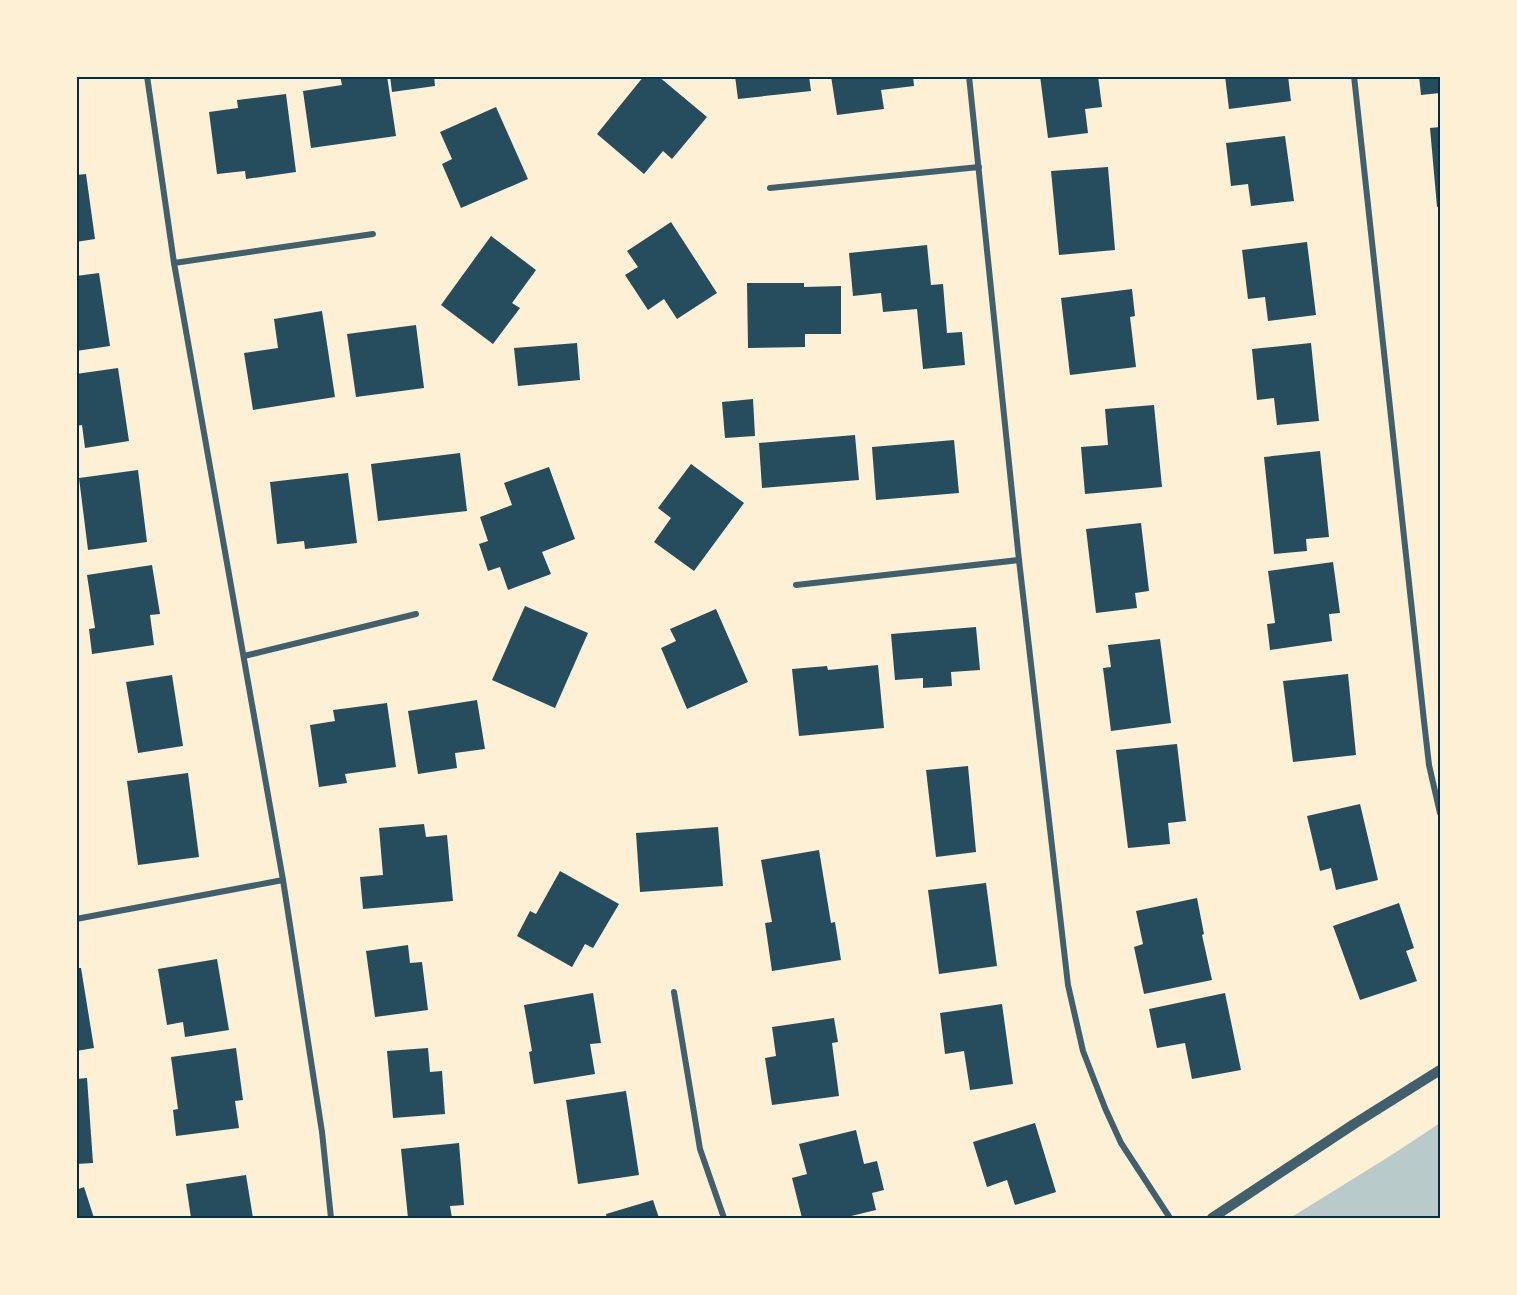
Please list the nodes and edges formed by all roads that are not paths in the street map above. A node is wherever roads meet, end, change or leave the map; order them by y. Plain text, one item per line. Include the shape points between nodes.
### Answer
1 (147, 76) edge
2 (969, 76) edge
3 (1354, 76) edge
4 (980, 167) junction
5 (770, 188) dead end
6 (373, 234) dead end
7 (174, 262) junction
8 (1019, 560) junction
9 (796, 585) dead end
10 (416, 614) dead end
11 (244, 656) junction
12 (1440, 813) edge
13 (283, 880) junction
14 (76, 919) edge
15 (674, 992) dead end
16 (1440, 1070) edge
17 (331, 1218) edge
18 (724, 1218) edge
19 (1170, 1218) edge
20 (1212, 1218) edge

1 - 7 street
2 - 4 street
3 - 12 street via 1429,765
4 - 5 street
4 - 8 street
6 - 7 street
7 - 11 street
8 - 9 street
8 - 19 street via 1068,985 1078,1029 1121,1143
10 - 11 street
11 - 13 street
13 - 14 street
13 - 17 street via 322,1132
15 - 18 street via 700,1149
16 - 20 street

